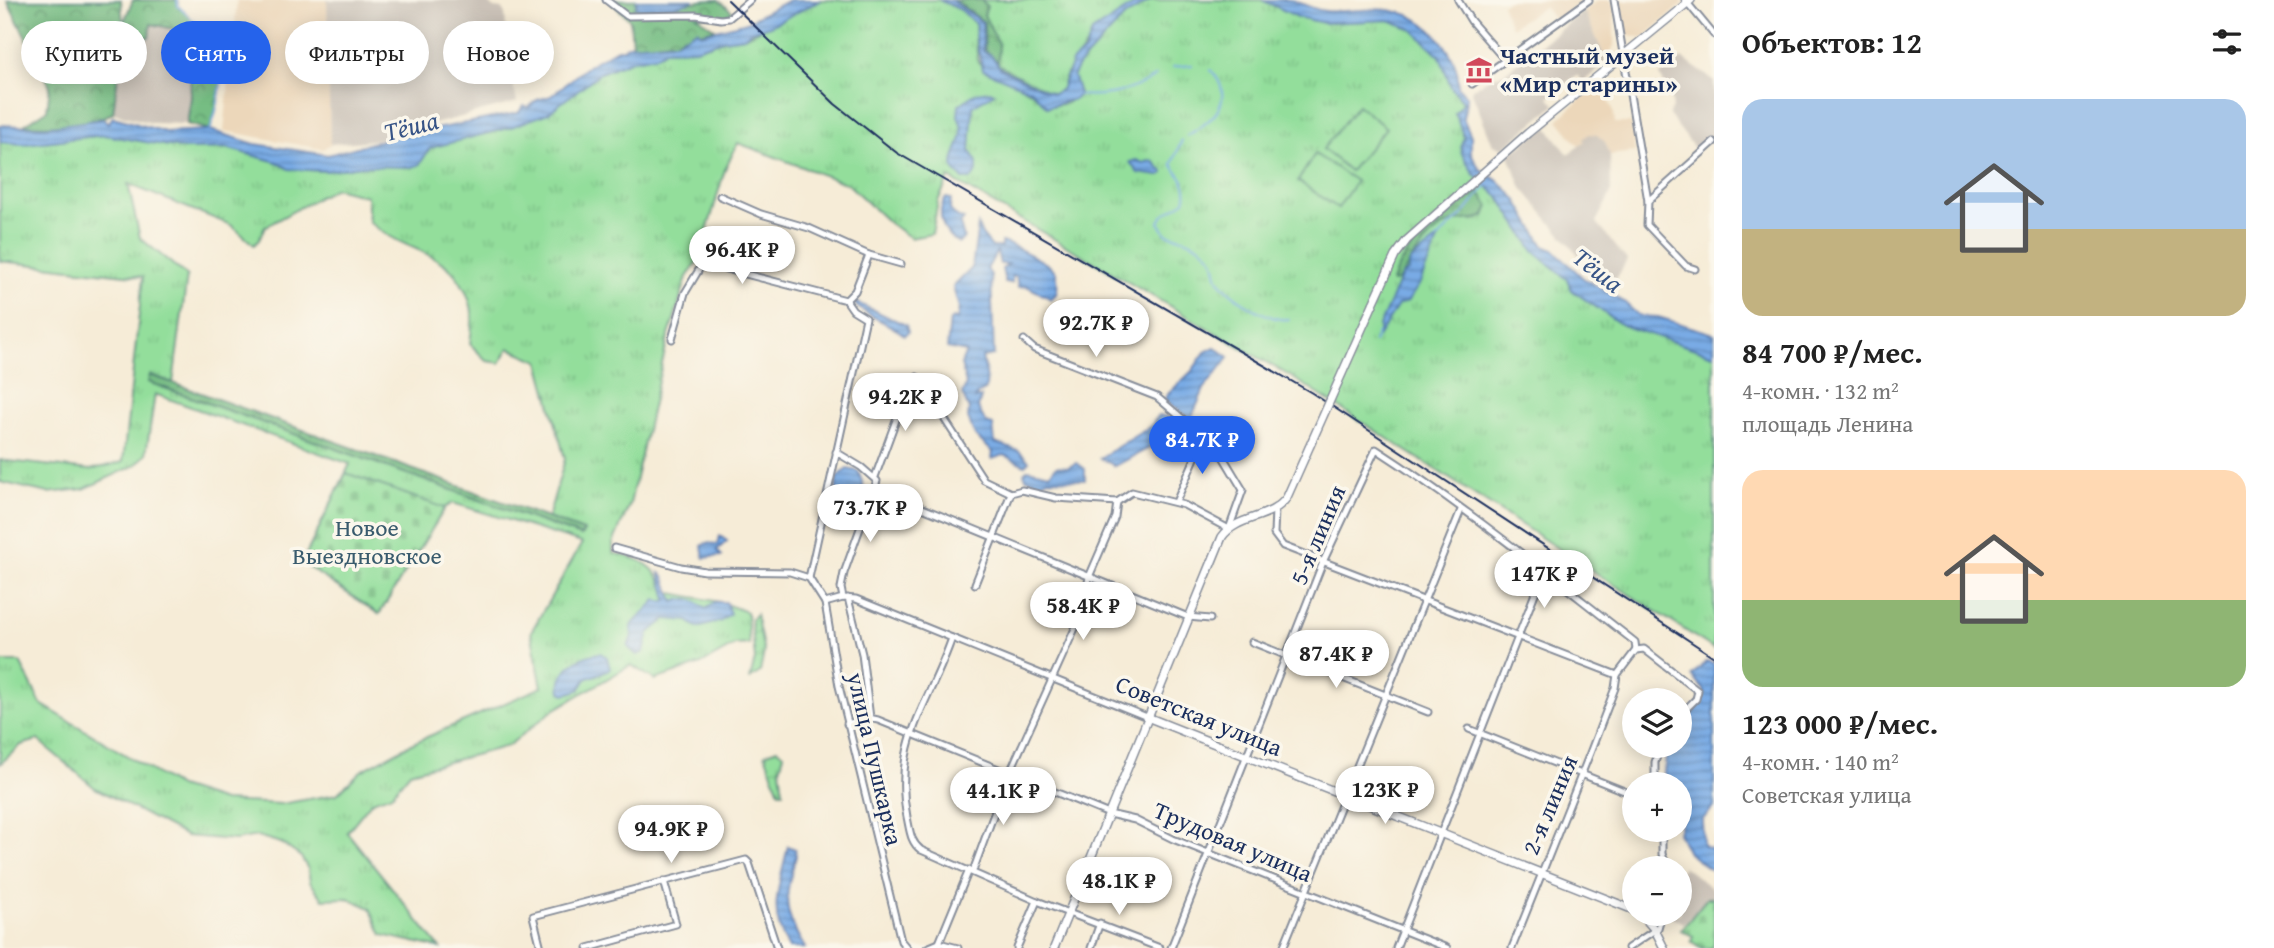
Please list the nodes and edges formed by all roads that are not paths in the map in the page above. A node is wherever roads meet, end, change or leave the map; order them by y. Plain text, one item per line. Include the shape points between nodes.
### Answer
1 (606, 0) edge
2 (750, 0) edge
3 (1458, 0) edge
4 (1589, 0) edge
5 (1614, 0) edge
6 (1688, 1) edge
7 (1714, 35) edge
8 (1623, 58) junction
9 (1505, 60) junction
10 (1472, 84) dead end
11 (1714, 142) edge
12 (720, 195) dead end
13 (1648, 201) junction
14 (869, 255) junction
15 (901, 264) dead end
16 (1695, 269) dead end
17 (846, 300) junction
18 (672, 339) dead end
19 (1024, 340) dead end
20 (1210, 439) junction
21 (836, 452) junction
22 (853, 461) junction
23 (832, 467) junction
24 (875, 477) junction
25 (876, 489) junction
26 (1011, 493) junction
27 (1118, 502) junction
28 (1176, 502) junction
29 (1275, 509) junction
30 (1461, 510) junction
31 (1228, 529) junction
32 (994, 538) junction
33 (614, 548) dead end
34 (1323, 562) junction
35 (1543, 573) junction
36 (1089, 577) junction
37 (809, 578) junction
38 (975, 584) dead end
39 (846, 598) junction
40 (1422, 600) junction
41 (825, 603) junction
42 (1188, 617) junction
43 (1210, 619) dead end
44 (1519, 637) junction
45 (952, 638) junction
46 (1252, 642) dead end
47 (1636, 650) junction
48 (1287, 656) junction
49 (1617, 675) junction
50 (1051, 677) junction
51 (1384, 695) junction
52 (1692, 702) edge
53 (1428, 712) dead end
54 (1147, 717) junction
55 (870, 718) junction
56 (848, 724) junction
57 (1469, 729) dead end
58 (912, 733) junction
59 (1482, 734) junction
60 (1246, 756) junction
61 (1011, 772) junction
62 (1581, 774) junction
63 (1622, 791) edge
64 (1344, 795) junction
65 (1108, 814) junction
66 (1441, 833) junction
67 (1209, 853) junction
68 (971, 871) junction
69 (1540, 873) junction
70 (664, 881) junction
71 (1306, 892) junction
72 (1037, 901) junction
73 (1622, 905) edge
74 (1069, 912) junction
75 (1100, 923) junction
76 (1652, 926) edge
77 (1657, 926) edge
78 (1655, 930) junction
79 (1404, 931) junction
80 (939, 943) junction
81 (541, 948) edge
82 (588, 948) edge
83 (777, 948) edge
84 (907, 948) edge
85 (927, 948) edge
86 (958, 948) edge
87 (1017, 948) edge
88 (1054, 948) edge
89 (1091, 948) edge
90 (1160, 948) edge
91 (1171, 948) edge
92 (1283, 948) edge
93 (1396, 948) edge
94 (1447, 948) edge
95 (1512, 948) edge
96 (1628, 948) edge
97 (1664, 948) edge

1 - 2 street via 627,16 721,19 729,18
3 - 9 street
4 - 9 street
5 - 8 street
6 - 7 street
6 - 8 main road
8 - 13 street
8 - 29 main road, bridge via 1407,240 1395,256 1287,497
9 - 10 street
11 - 13 street
12 - 14 street
13 - 16 street via 1650,231 1686,266
14 - 15 street
14 - 17 street via 855,291
17 - 18 street via 703,263 685,293
17 - 21 street via 866,318
19 - 20 street via 1034,349 1157,397
20 - 28 street via 1202,442
20 - 31 street via 1242,490
21 - 22 street
21 - 23 street
22 - 23 street
22 - 24 street
23 - 37 street
24 - 25 street
24 - 26 street via 906,393 917,377 984,480
25 - 32 street
25 - 39 street via 844,573 841,588
26 - 27 street via 1023,490 1056,498
26 - 32 street
27 - 28 street via 1132,492
27 - 36 street
28 - 31 street
29 - 31 main road
29 - 34 street via 1274,534 1279,544
30 - 34 street, 5-я линия via 1376,449
30 - 35 street
30 - 40 street
31 - 42 main road
32 - 36 street
32 - 38 street
33 - 37 street via 705,571 790,572
34 - 40 street
34 - 48 street, 5-я линия
35 - 44 street
35 - 47 street via 1634,642
36 - 42 street
36 - 50 street via 1082,613
37 - 41 street, улица Пушкарка
39 - 41 street
39 - 45 street, Советская улица
39 - 55 street via 862,654
40 - 44 street
40 - 51 street
41 - 56 street, улица Пушкарка
42 - 43 street
42 - 54 main road
44 - 49 street
44 - 59 street
45 - 50 street, Советская улица
45 - 58 street
46 - 48 street
47 - 49 street
47 - 52 street via 1644,649 1696,689 1699,695
48 - 51 street
48 - 60 street, 5-я линия
49 - 62 street, 2-я линия
50 - 54 street, Советская улица
50 - 61 street
51 - 53 street
51 - 64 street
54 - 60 main road, Советская улица
54 - 65 main road
55 - 56 street
55 - 58 street, Трудовая улица
56 - 84 street, улица Пушкарка via 901,941
57 - 59 street
58 - 61 street, Трудовая улица
58 - 68 street via 901,782 914,844
59 - 62 street
59 - 66 street
60 - 64 main road, Советская улица
60 - 67 street, 5-я линия
61 - 65 street, Трудовая улица
61 - 68 street
62 - 63 street
62 - 69 street, 2-я линия
64 - 66 main road, Советская улица
64 - 71 street
65 - 67 street, Трудовая улица via 1135,820
65 - 74 main road
66 - 69 main road, Советская улица
66 - 79 street
67 - 71 street, Трудовая улица
67 - 91 street, 5-я линия
68 - 72 street
68 - 80 street
69 - 73 main road, Советская улица
69 - 95 street, 2-я линия
70 - 81 street via 533,916
70 - 82 street via 676,924
70 - 83 street via 747,861
71 - 79 street, Трудовая улица
71 - 92 street
72 - 74 street
72 - 87 street
74 - 75 street
74 - 88 main road
75 - 89 street
75 - 90 street
76 - 78 main road
77 - 78 street
78 - 96 street
78 - 97 main road
79 - 93 street
79 - 94 street, Трудовая улица
80 - 85 street
80 - 86 street

